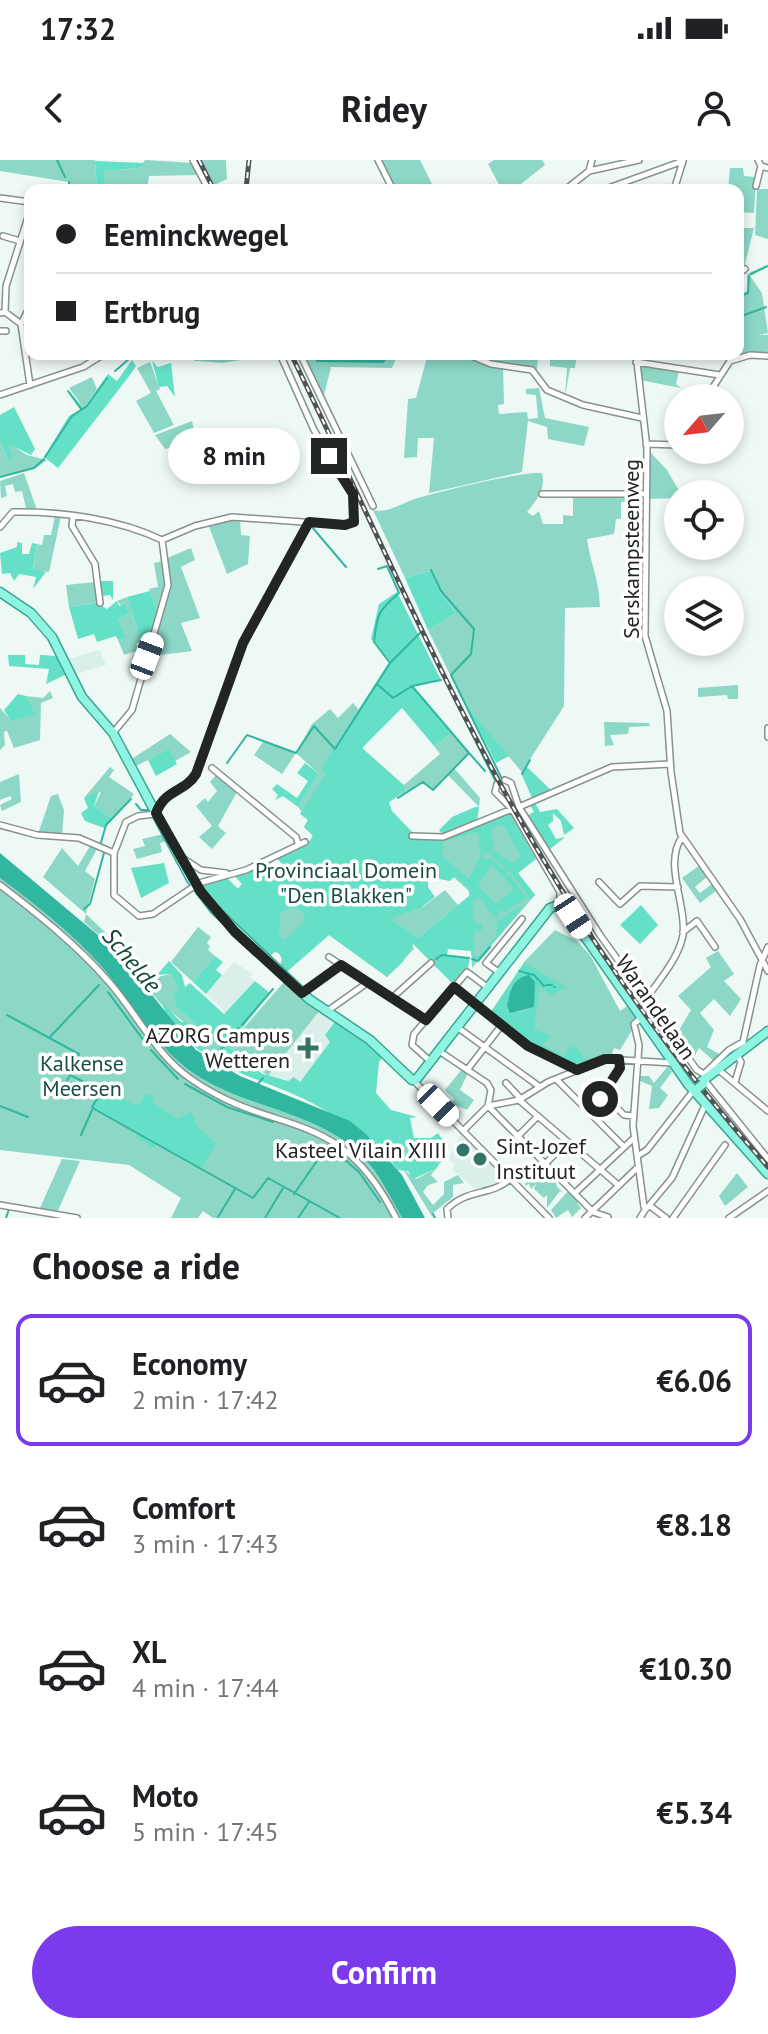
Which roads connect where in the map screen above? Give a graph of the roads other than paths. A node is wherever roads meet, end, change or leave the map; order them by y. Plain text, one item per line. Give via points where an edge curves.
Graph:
1 (193, 160) edge
2 (378, 160) edge
3 (592, 160) edge
4 (639, 160) edge
5 (683, 161) edge
6 (762, 165) edge
7 (589, 171) junction
8 (206, 184) edge
9 (390, 184) edge
10 (573, 184) edge
11 (620, 184) edge
12 (676, 184) edge
13 (756, 186) dead end
14 (0, 196) edge
15 (24, 201) edge
16 (24, 229) edge
17 (1, 238) edge
18 (20, 241) junction
19 (2, 312) edge
20 (24, 316) joint
21 (15, 318) junction
22 (21, 324) junction
23 (24, 344) edge
24 (768, 356) edge
25 (744, 357) edge
26 (26, 360) edge
27 (94, 360) edge
28 (283, 360) edge
29 (303, 360) edge
30 (481, 360) edge
31 (733, 360) edge
32 (636, 362) joint
33 (720, 375) junction
34 (715, 384) edge
35 (30, 385) junction
36 (0, 395) edge
37 (642, 418) junction
38 (646, 444) junction
39 (664, 445) edge
40 (542, 494) dead end
41 (645, 494) junction
42 (373, 506) dead end
43 (73, 517) junction
44 (309, 522) junction
45 (0, 527) edge
46 (162, 540) junction
47 (0, 592) edge
48 (100, 603) dead end
49 (767, 728) edge
50 (113, 733) junction
51 (768, 737) edge
52 (670, 764) junction
53 (212, 768) dead end
54 (505, 780) dead end
55 (497, 784) dead end
56 (519, 807) junction
57 (512, 809) junction
58 (156, 813) junction
59 (0, 825) edge
60 (412, 836) dead end
61 (682, 837) junction
62 (114, 853) junction
63 (178, 855) junction
64 (235, 873) junction
65 (599, 882) dead end
66 (0, 885) edge
67 (678, 887) junction
68 (199, 889) junction
69 (560, 903) junction
70 (522, 919) dead end
71 (683, 932) junction
72 (715, 947) dead end
73 (768, 947) edge
74 (329, 957) dead end
75 (761, 961) junction
76 (431, 963) dead end
77 (341, 965) junction
78 (768, 971) edge
79 (500, 973) junction
80 (367, 983) junction
81 (454, 987) junction
82 (488, 988) junction
83 (302, 993) junction
84 (392, 998) junction
85 (646, 999) junction
86 (475, 1005) junction
87 (326, 1012) junction
88 (642, 1019) junction
89 (426, 1020) junction
90 (501, 1026) junction
91 (457, 1027) junction
92 (768, 1033) edge
93 (744, 1044) junction
94 (484, 1048) junction
95 (439, 1051) junction
96 (735, 1054) junction
97 (619, 1059) junction
98 (639, 1060) junction
99 (430, 1061) junction
100 (673, 1063) junction
101 (467, 1070) junction
102 (577, 1070) junction
103 (719, 1070) junction
104 (556, 1079) junction
105 (414, 1080) junction
106 (735, 1082) junction
107 (506, 1083) dead end
108 (700, 1085) junction
109 (540, 1087) junction
110 (520, 1100) junction
111 (706, 1103) junction
112 (488, 1106) junction
113 (768, 1111) edge
114 (538, 1116) junction
115 (634, 1116) junction
116 (463, 1131) junction
117 (517, 1137) junction
118 (634, 1138) junction
119 (567, 1142) junction
120 (725, 1145) dead end
121 (624, 1147) junction
122 (639, 1155) junction
123 (768, 1159) edge
124 (545, 1164) junction
125 (637, 1168) junction
126 (598, 1170) junction
127 (768, 1174) edge
128 (510, 1179) junction
129 (617, 1184) junction
130 (768, 1191) edge
131 (575, 1193) junction
132 (0, 1205) edge
133 (646, 1208) junction
134 (592, 1210) junction
135 (608, 1217) edge
136 (77, 1218) edge
137 (396, 1218) edge
138 (448, 1218) edge
139 (549, 1218) edge
140 (585, 1218) edge
141 (641, 1218) edge
142 (666, 1218) edge
143 (673, 1218) edge
144 (729, 1218) edge

1 - 8 street
2 - 9 street
3 - 7 street
4 - 7 street
5 - 11 street
5 - 12 street
6 - 13 street
7 - 10 street
14 - 15 street
16 - 18 street
17 - 18 street
18 - 19 street
19 - 21 street
20 - 21 street
20 - 22 street
21 - 22 street
22 - 23 street
24 - 25 street
26 - 35 street
27 - 35 street
28 - 44 street via 314,430 351,489 356,512 348,525
29 - 42 street
30 - 37 street via 532,370 541,387 579,404
31 - 33 street
32 - 33 street
32 - 37 street, Serskampsteenweg
33 - 34 street
35 - 36 street
37 - 38 street, Serskampsteenweg
38 - 39 street
38 - 41 street, Serskampsteenweg
40 - 41 street
41 - 52 street, Serskampsteenweg via 645,636 667,711
43 - 45 street via 13,512
43 - 46 street via 129,526
43 - 48 street via 72,526 95,564
44 - 46 street via 224,519
44 - 58 street via 243,643 196,774 165,796
46 - 50 street via 168,585 132,710
47 - 50 main road via 31,613 52,637 82,697
49 - 51 street
50 - 58 main road
52 - 56 street via 612,767
52 - 61 street, Serskampsteenweg
53 - 64 street via 302,843
54 - 56 street
55 - 57 street, Warandelaan via 495,792
56 - 85 street
57 - 60 street via 443,837
57 - 69 street, Warandelaan via 560,892
58 - 62 street via 126,822
58 - 63 main road
59 - 62 street via 48,837 79,838
61 - 67 street via 675,863
61 - 75 street, Serskampsteenweg via 740,919
62 - 68 street via 114,895 135,915 150,916
63 - 64 street via 201,870
63 - 68 main road
64 - 68 street
65 - 67 street via 620,904 640,886
66 - 137 street via 95,967 186,1075 226,1098 339,1144 373,1178
67 - 71 street
68 - 83 main road via 235,932
69 - 79 main road via 550,908
69 - 88 main road, Warandelaan
70 - 79 street via 486,963
71 - 72 street via 697,921
71 - 85 street via 679,949
73 - 75 street
74 - 77 street
75 - 78 street, Serskampsteenweg
75 - 93 street
76 - 84 street
77 - 80 street
77 - 83 street
79 - 82 main road
80 - 84 street
80 - 87 street
81 - 82 street via 467,972
81 - 86 street
81 - 89 street
82 - 86 main road
83 - 87 main road
84 - 89 street
85 - 96 street via 697,1070 705,1074 728,1051
86 - 90 street
86 - 91 main road
87 - 105 main road via 370,1040
88 - 98 street via 635,1028
88 - 100 main road, Warandelaan
89 - 99 street via 412,1045
90 - 94 street
90 - 102 street
91 - 94 street
91 - 95 main road
92 - 93 main road
92 - 96 main road
93 - 96 main road
94 - 101 street
94 - 109 street
95 - 99 main road
95 - 101 street
96 - 103 main road
96 - 106 street via 741,1062
97 - 98 street
97 - 102 street
97 - 115 street via 620,1068 602,1096 624,1115
98 - 100 street
98 - 115 street
99 - 105 main road
100 - 108 main road, Warandelaan
101 - 112 street via 489,1086
102 - 104 street
103 - 106 street
103 - 108 main road
104 - 109 street
104 - 121 street
105 - 116 street
106 - 113 street
107 - 110 street
108 - 111 main road, Warandelaan
108 - 122 street
108 - 123 street
109 - 110 street
110 - 112 street
110 - 114 street
111 - 127 main road, Warandelaan
111 - 133 street via 676,1170
112 - 116 street
112 - 117 street
114 - 117 street
114 - 119 street
115 - 118 street
116 - 128 street
117 - 124 street
118 - 121 street
118 - 122 street
119 - 124 street
119 - 126 street
120 - 143 street
121 - 126 street
122 - 125 street
124 - 131 street
125 - 129 street
125 - 133 street
126 - 129 street
126 - 131 street
128 - 138 street via 486,1192 466,1194 447,1209
128 - 139 street
129 - 134 street
130 - 144 street
131 - 134 street
132 - 136 street
133 - 141 street
133 - 142 street
134 - 135 street
134 - 140 street

